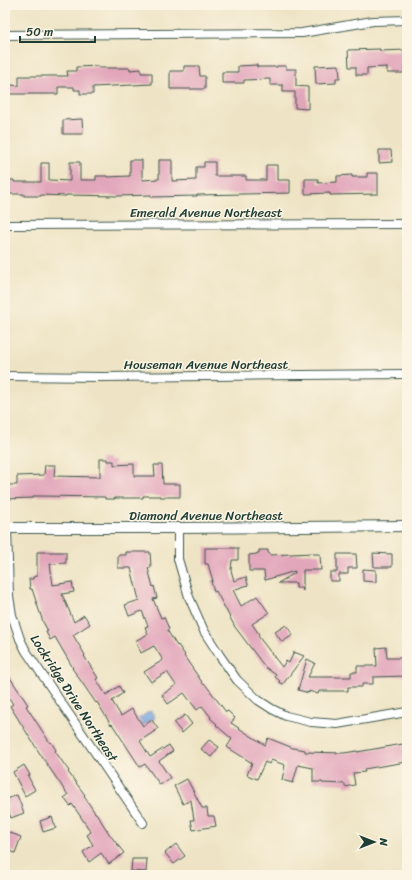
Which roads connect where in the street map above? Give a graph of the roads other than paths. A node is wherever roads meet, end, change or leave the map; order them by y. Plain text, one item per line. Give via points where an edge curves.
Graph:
1 (407, 20) edge
2 (5, 35) edge
3 (407, 224) edge
4 (5, 225) edge
5 (407, 374) edge
6 (5, 376) edge
7 (407, 526) edge
8 (6, 528) edge
9 (178, 528) junction
10 (407, 712) edge
11 (143, 823) dead end

1 - 2 street via 373,21 302,33
3 - 4 street, Emerald Avenue Northeast
5 - 6 street, Houseman Avenue Northeast
7 - 9 street, Diamond Avenue Northeast
8 - 9 street, Diamond Avenue Northeast
8 - 11 street, Lockridge Drive Northeast via 9,596 12,615 23,645
9 - 10 street via 178,559 189,597 204,631 237,680 258,700 286,716 311,722 337,724

